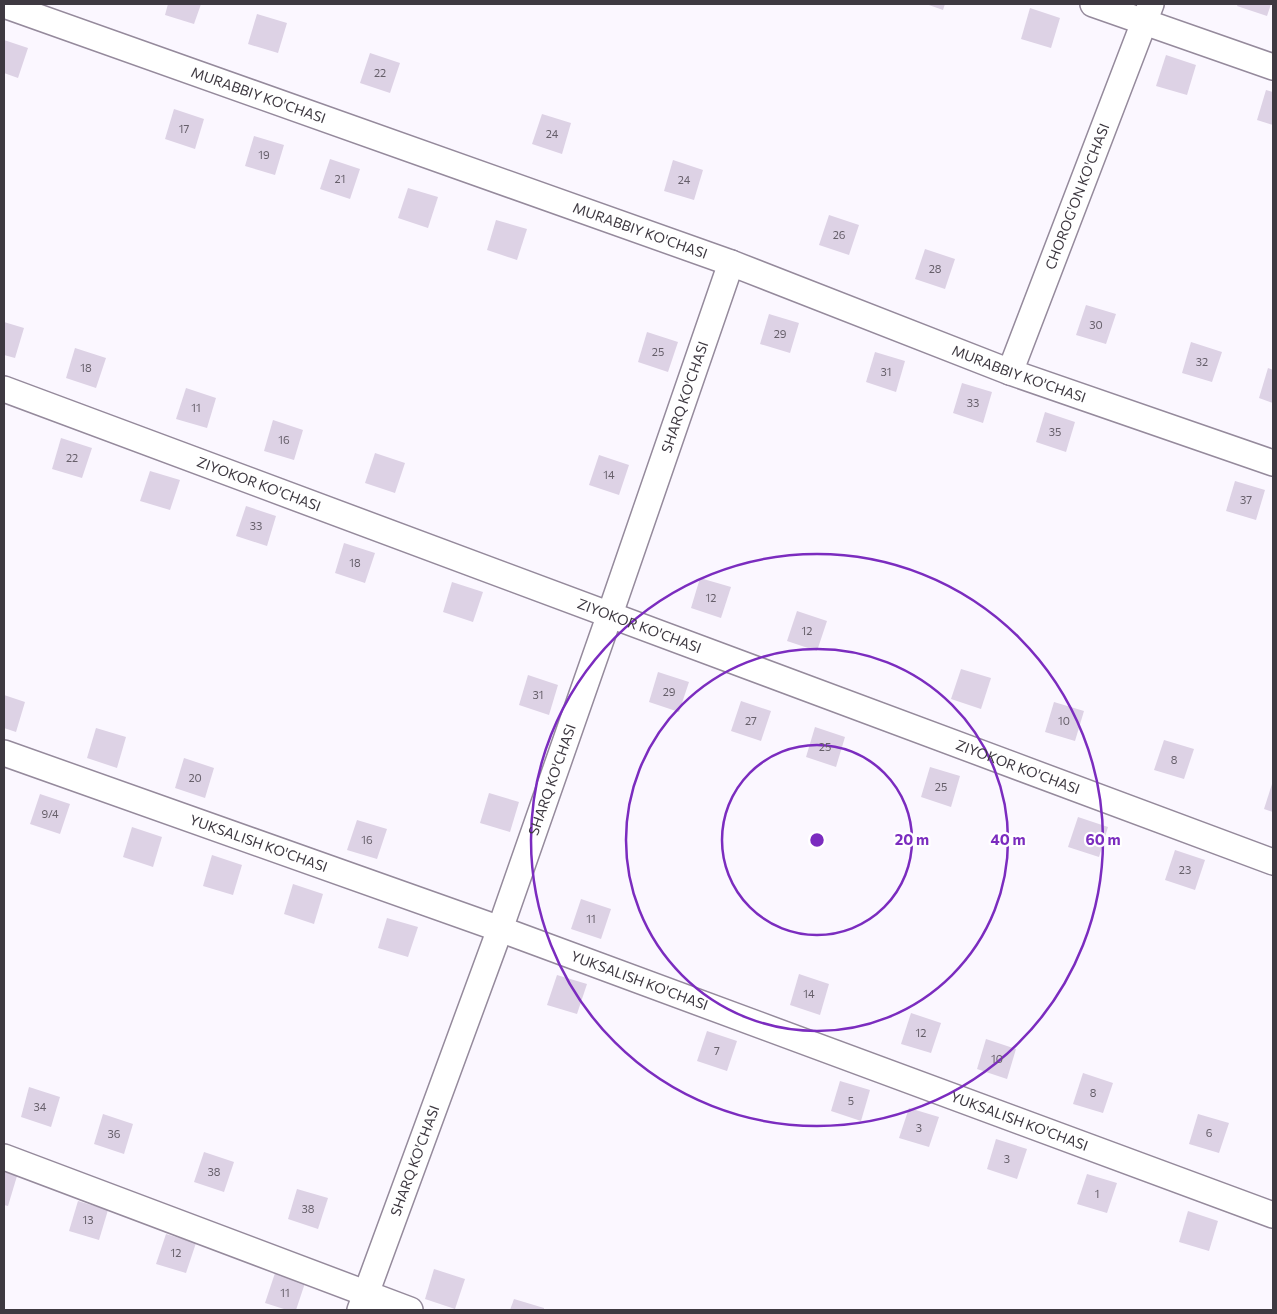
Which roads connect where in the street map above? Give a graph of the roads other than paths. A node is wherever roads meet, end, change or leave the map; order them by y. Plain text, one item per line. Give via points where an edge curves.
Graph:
1 (1092, 4) edge
2 (4, 5) edge
3 (50, 12) edge
4 (1147, 13) edge
5 (1273, 67) edge
6 (731, 263) junction
7 (1010, 372) junction
8 (4, 389) edge
9 (1273, 463) edge
10 (610, 614) junction
11 (4, 753) edge
12 (1273, 862) edge
13 (500, 929) junction
14 (4, 1157) edge
15 (1273, 1216) edge
16 (362, 1302) edge
17 (410, 1310) edge

1 - 4 street
2 - 3 street, MURABBIY KO'CHASI
3 - 6 street, MURABBIY KO'CHASI
4 - 5 street
4 - 7 street, CHOROG'ON KO'CHASI
6 - 7 street, MURABBIY KO'CHASI
6 - 10 street, SHARQ KO'CHASI
7 - 9 street, MURABBIY KO'CHASI
8 - 10 street, ZIYOKOR KO'CHASI
10 - 12 street, ZIYOKOR KO'CHASI
10 - 13 street, SHARQ KO'CHASI
11 - 13 street, YUKSALISH KO'CHASI
13 - 15 street, YUKSALISH KO'CHASI
13 - 16 street, SHARQ KO'CHASI
14 - 16 street
16 - 17 street

